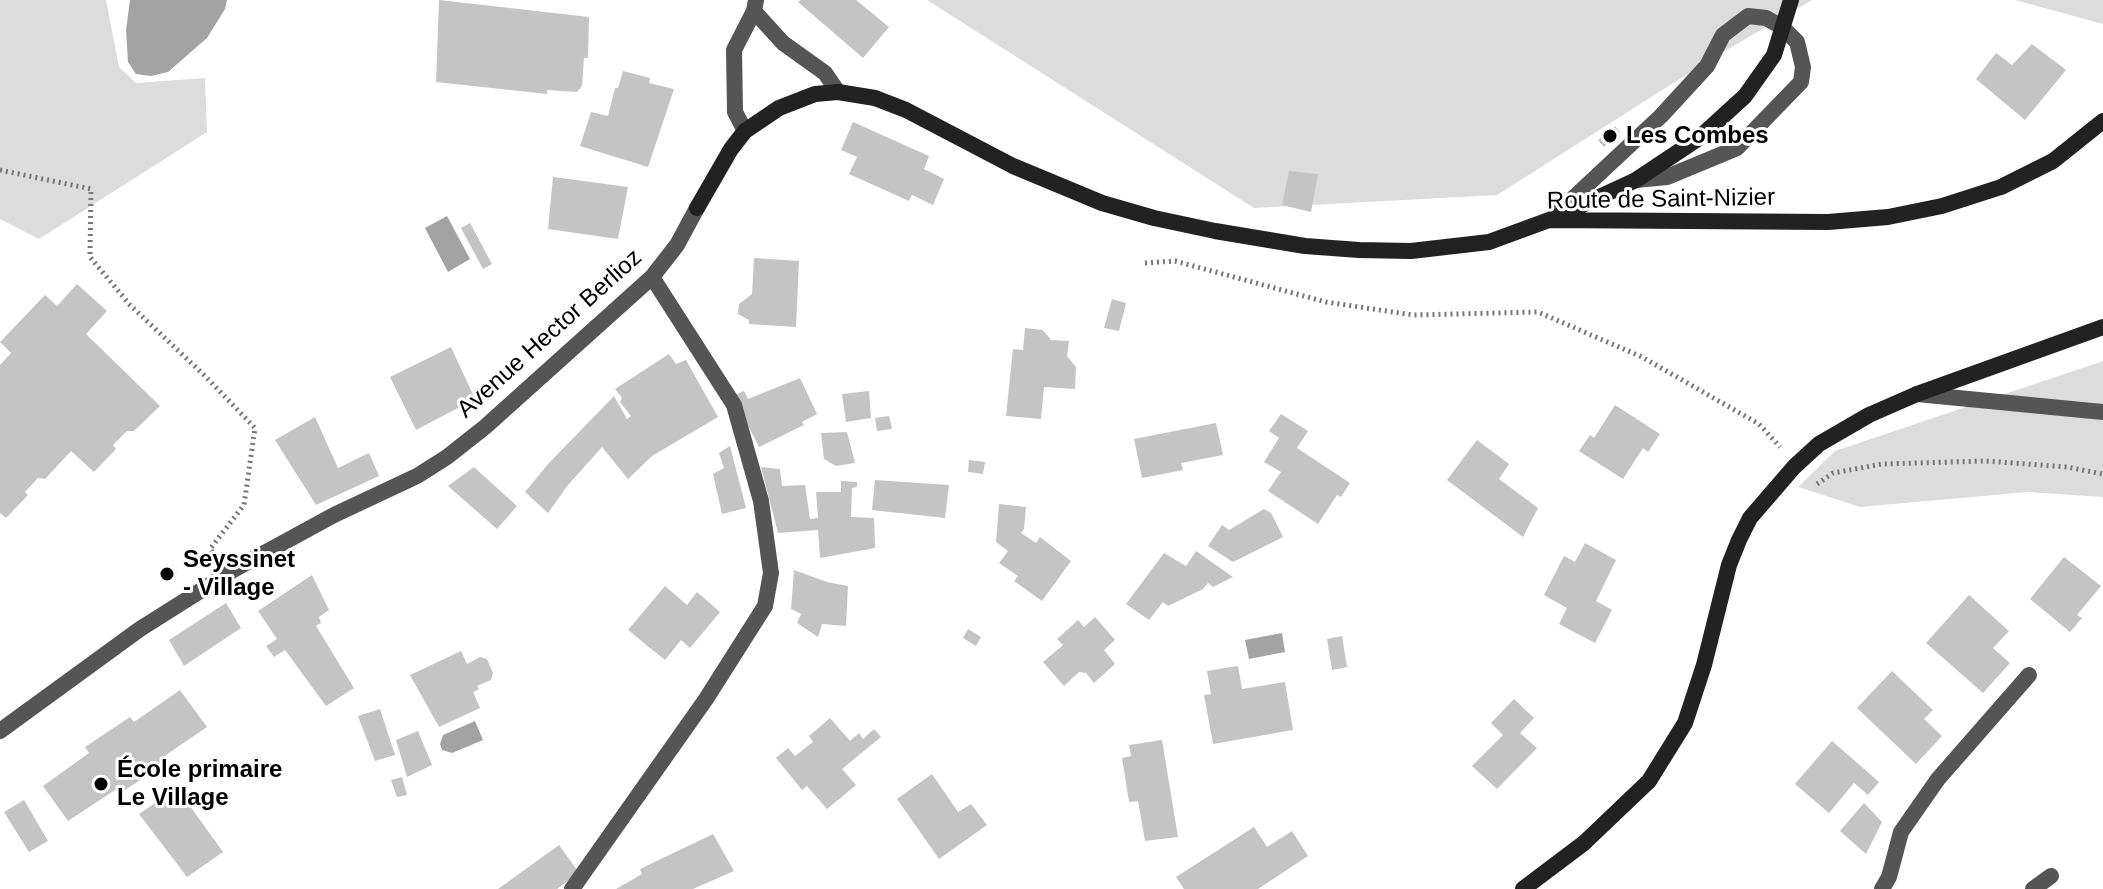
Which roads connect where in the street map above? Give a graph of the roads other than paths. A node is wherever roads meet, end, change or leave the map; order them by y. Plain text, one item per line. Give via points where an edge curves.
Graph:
1 (1791, 0) edge
2 (755, 5) edge
3 (1782, 27) junction
4 (838, 92) junction
5 (2103, 121) edge
6 (745, 131) junction
7 (1636, 180) junction
8 (697, 208) joint
9 (1154, 218) joint
10 (1549, 220) junction
11 (652, 277) junction
12 (2103, 327) edge
13 (1917, 394) junction
14 (2103, 412) edge
15 (2029, 675) dead end
16 (0, 731) edge
17 (2051, 876) dead end
18 (572, 889) edge
19 (1523, 889) edge
20 (1882, 889) edge
21 (2033, 889) edge

1 - 3 main road
2 - 4 street via 783,43 825,73
2 - 6 street via 734,50 735,112
3 - 7 main road via 1774,55 1745,96 1699,138
3 - 7 street via 1797,42 1801,82 1737,148 1667,177
3 - 10 street via 1748,16 1723,35 1707,66 1661,116
4 - 6 main road, Avenue Hector Berlioz via 815,94 779,108
4 - 9 main road, Avenue Hector Berlioz via 906,110 1025,171
5 - 10 main road, Route de Saint-Nizier via 2053,161 2001,187 1888,217 1828,222
6 - 8 main road, Avenue Hector Berlioz
7 - 10 main road
8 - 11 street, Avenue Hector Berlioz
9 - 10 main road, Route de Saint-Nizier via 1305,246 1411,251 1489,242
11 - 16 street, Avenue Hector Berlioz via 447,457 227,574 140,629
11 - 18 street via 734,405 761,501 771,573 765,606
12 - 13 main road
13 - 14 street
13 - 19 main road via 1819,444 1750,518 1723,587 1685,723 1649,781 1584,843
15 - 20 street via 1938,779 1901,832
17 - 21 street

